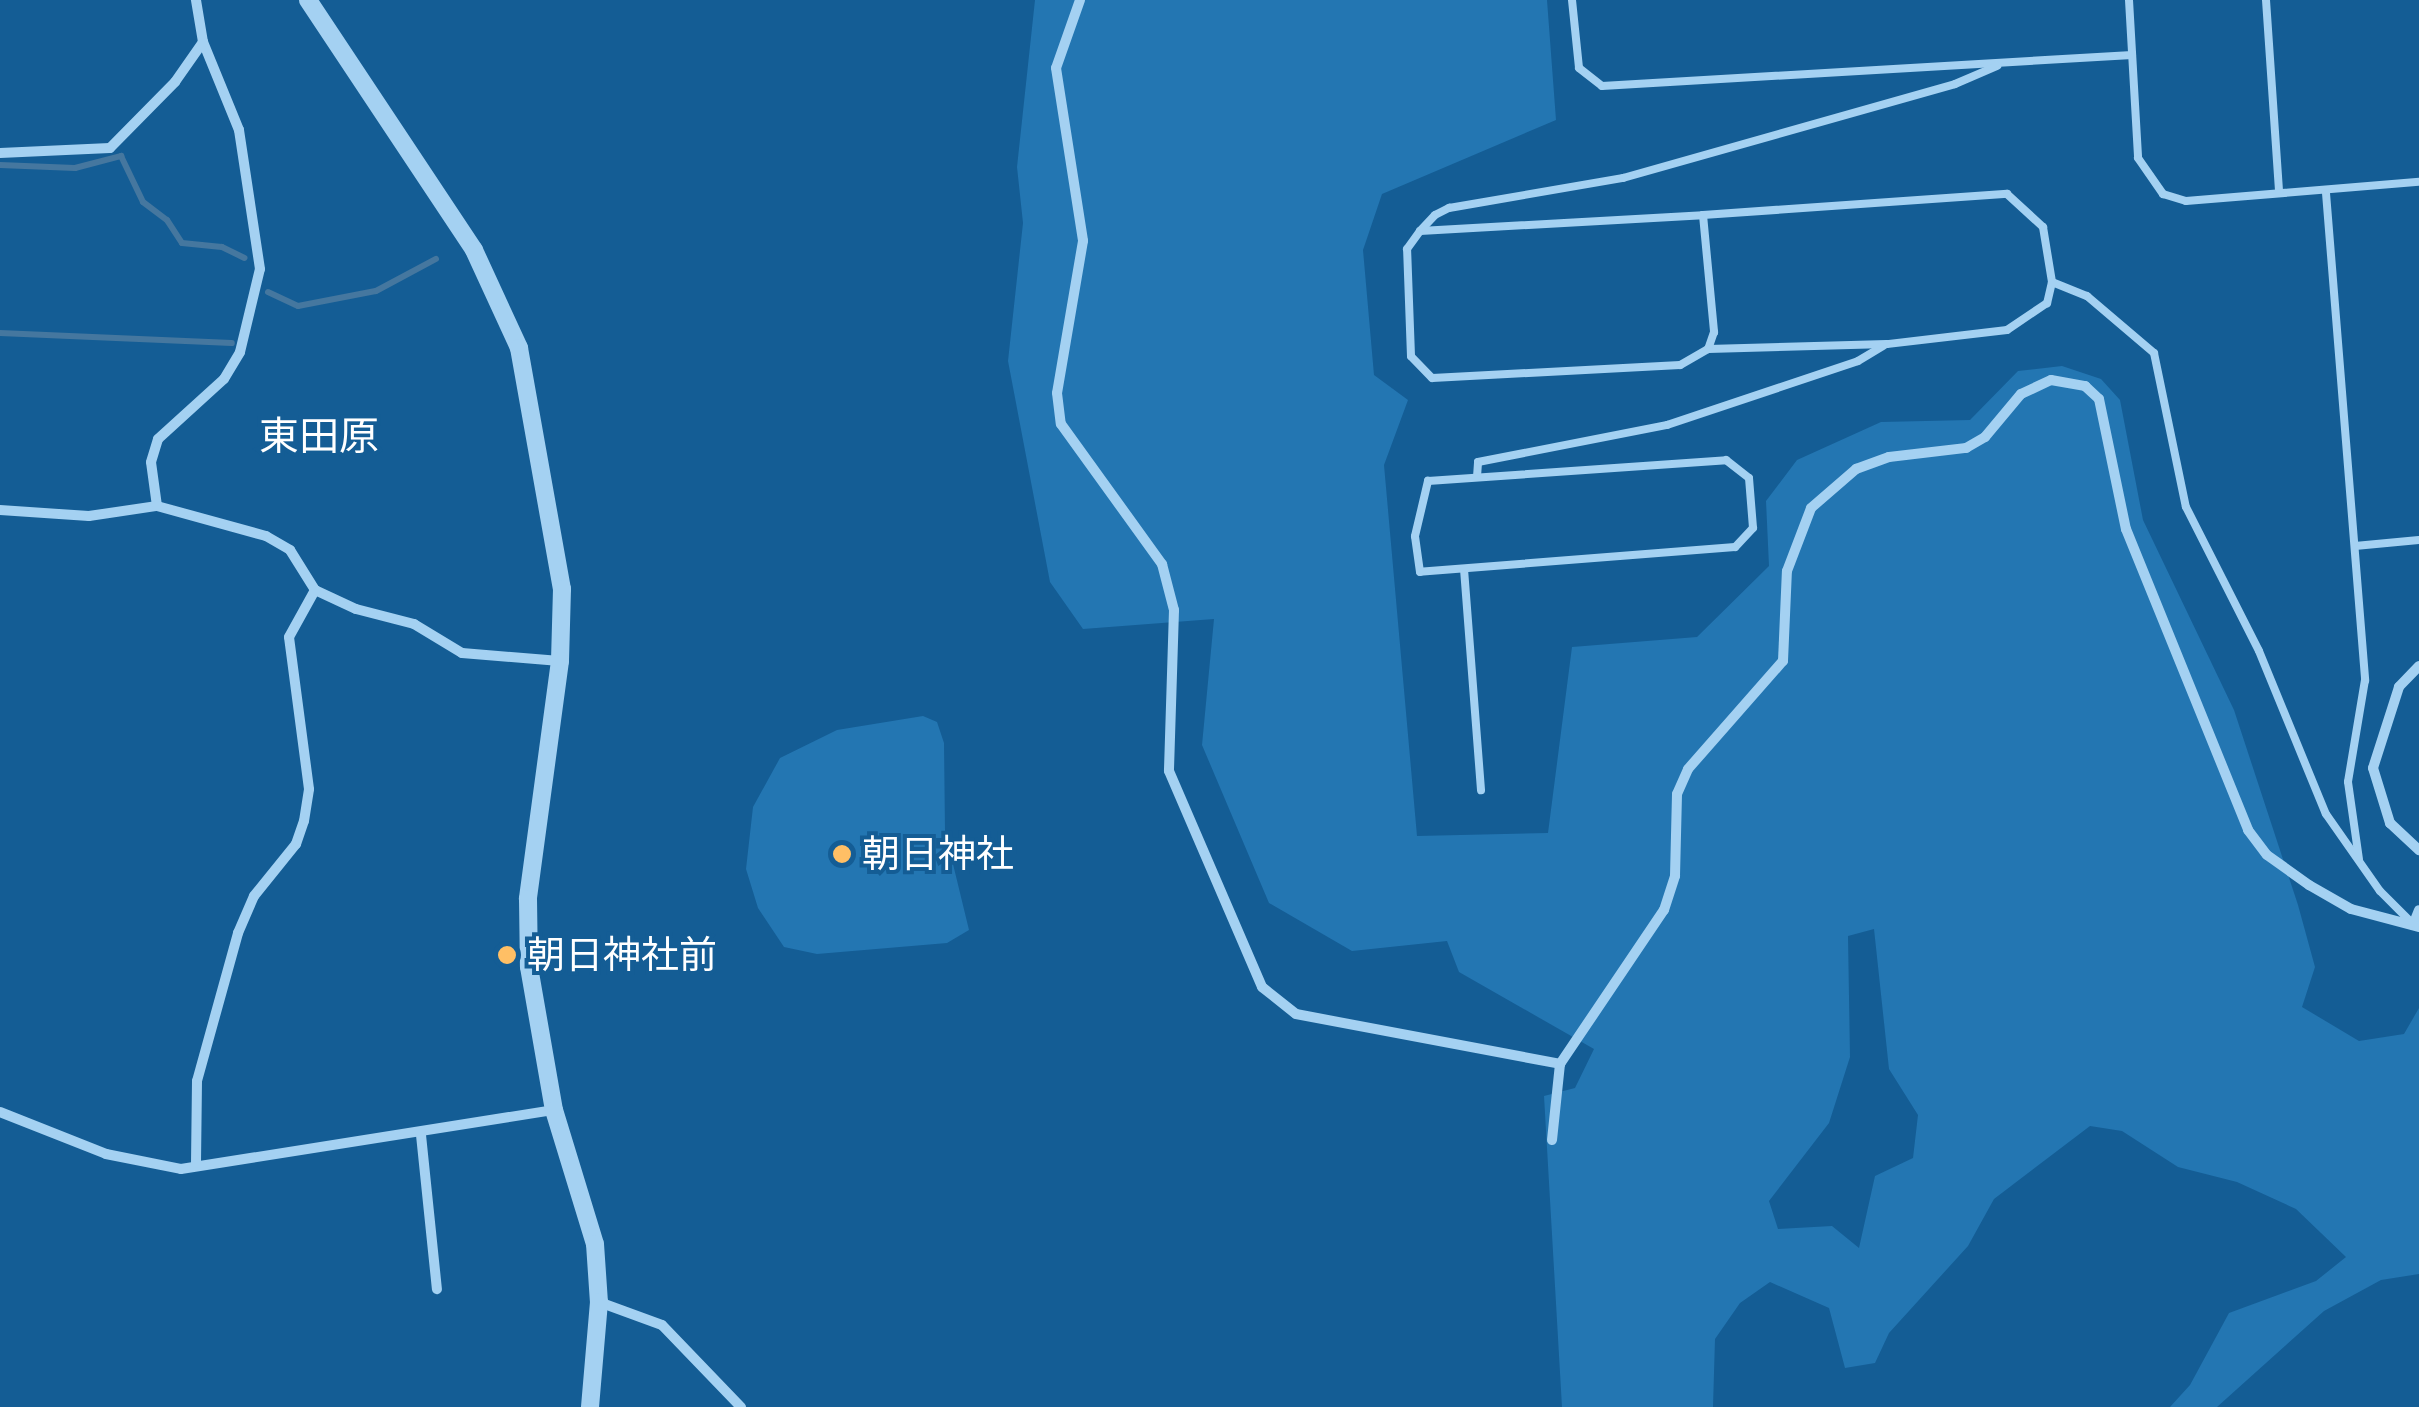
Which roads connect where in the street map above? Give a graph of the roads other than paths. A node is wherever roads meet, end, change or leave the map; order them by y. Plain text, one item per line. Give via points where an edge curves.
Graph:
1 (196, 0) edge
2 (308, 0) edge
3 (1080, 0) edge
4 (1572, 0) edge
5 (2129, 0) edge
6 (2266, 0) edge
7 (204, 42) junction
8 (2132, 55) junction
9 (1998, 66) junction
10 (0, 153) edge
11 (2419, 182) edge
12 (2279, 192) junction
13 (2326, 192) junction
14 (1703, 215) junction
15 (1420, 232) junction
16 (2052, 282) junction
17 (1887, 344) junction
18 (1708, 349) junction
19 (1477, 478) junction
20 (157, 506) junction
21 (0, 510) edge
22 (2419, 540) edge
23 (2356, 546) junction
24 (1464, 569) junction
25 (315, 590) junction
26 (560, 660) junction
27 (2419, 666) edge
28 (1481, 790) dead end
29 (2419, 850) edge
30 (2360, 864) junction
31 (2419, 910) edge
32 (2416, 926) edge
33 (1560, 1064) junction
34 (554, 1110) junction
35 (0, 1112) edge
36 (420, 1135) junction
37 (1552, 1140) dead end
38 (196, 1163) junction
39 (437, 1289) dead end
40 (599, 1302) junction
41 (590, 1407) edge
42 (741, 1407) edge

1 - 7 street
2 - 26 street via 474,250 519,348 562,589
3 - 33 street via 1056,68 1083,241 1057,393 1060,424 1162,564 1175,628 1169,771 1262,987 1296,1014
4 - 9 lane via 1579,68 1602,86
5 - 8 lane
6 - 12 lane
7 - 10 street via 144,118 110,148
7 - 20 street via 238,130 260,269 240,352 224,379 158,439 151,462
8 - 9 lane
8 - 12 lane via 2138,158 2164,194 2186,201
9 - 15 lane via 1623,178 1449,208
11 - 13 lane
12 - 13 lane
13 - 23 lane
14 - 15 lane
14 - 16 lane via 2007,194 2044,227
14 - 18 lane via 1714,332
15 - 18 lane via 1406,248 1404,274 1412,356 1432,378 1680,366
16 - 17 lane via 2048,303 2007,330
16 - 30 lane via 2087,296 2154,353 2186,507 2259,651 2326,814
17 - 18 lane
17 - 19 lane via 1858,361 1667,425 1478,462
19 - 24 lane via 1428,481 1415,536 1420,572
19 - 24 lane via 1726,460 1749,478 1753,528 1734,547
20 - 21 street via 89,516
20 - 25 street via 266,536 290,550
22 - 23 lane
23 - 30 lane via 2365,680 2348,782
24 - 28 lane
25 - 26 street via 356,610 414,624 462,653
25 - 38 street via 290,637 309,789 304,821 238,933 197,1082
26 - 34 street via 527,936
27 - 29 street via 2400,687 2373,768 2390,823
30 - 32 lane
31 - 32 street
32 - 33 street via 2351,908 2309,885 2267,855 2248,830 2126,529 2099,399 2068,380 2050,380 2020,394 1966,448 1890,457 1856,469 1811,508 1787,571 1783,662 1688,769 1678,794 1676,876 1664,910
33 - 37 street
34 - 36 street
34 - 40 street via 586,1206
35 - 38 street via 106,1154 181,1169
36 - 38 street
36 - 39 street
40 - 41 street
40 - 42 street via 662,1325

